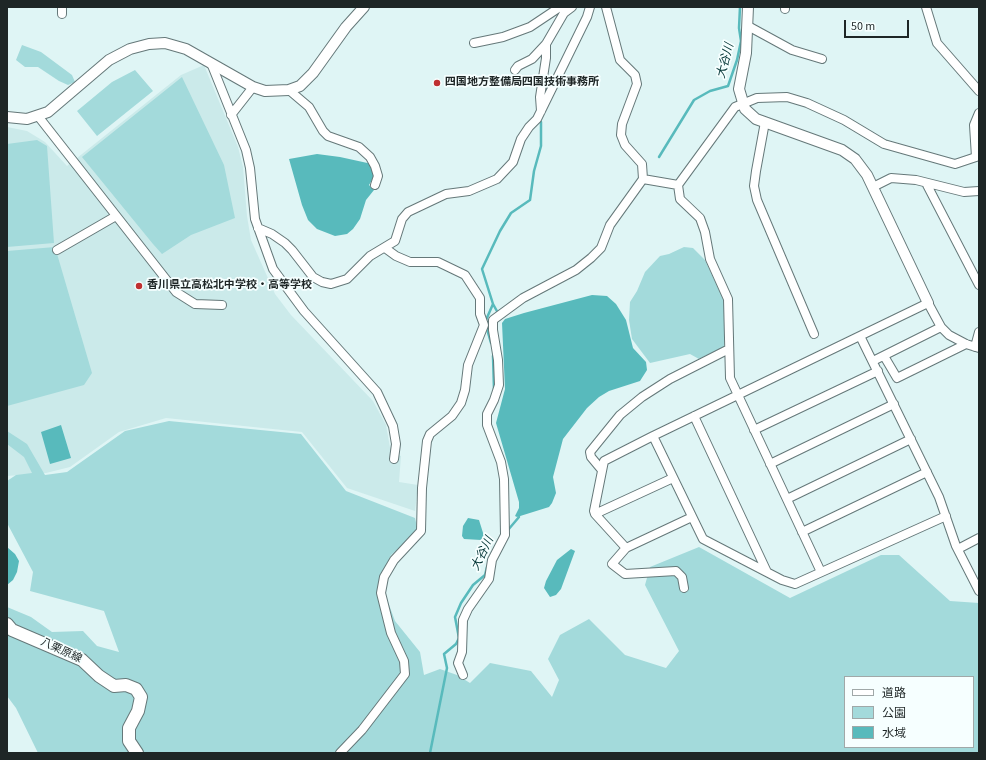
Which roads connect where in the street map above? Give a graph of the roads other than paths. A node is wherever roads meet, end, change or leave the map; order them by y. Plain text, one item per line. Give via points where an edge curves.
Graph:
1 (364, 7) edge
2 (560, 7) edge
3 (572, 7) edge
4 (590, 7) edge
5 (606, 7) edge
6 (748, 7) edge
7 (926, 7) edge
8 (748, 26) junction
9 (474, 43) dead end
10 (546, 44) junction
11 (822, 59) dead end
12 (211, 63) junction
13 (516, 70) dead end
14 (253, 87) junction
15 (289, 90) junction
16 (979, 91) edge
17 (742, 103) junction
18 (541, 112) junction
19 (979, 113) edge
20 (38, 116) junction
21 (232, 116) junction
22 (7, 117) edge
23 (765, 122) junction
24 (643, 179) junction
25 (926, 183) junction
26 (375, 185) dead end
27 (678, 185) junction
28 (873, 187) junction
29 (979, 191) edge
30 (116, 216) junction
31 (258, 228) junction
32 (385, 248) junction
33 (57, 250) dead end
34 (979, 285) edge
35 (928, 302) junction
36 (222, 305) dead end
37 (493, 320) junction
38 (484, 325) junction
39 (941, 327) junction
40 (979, 332) edge
41 (814, 334) dead end
42 (860, 336) junction
43 (966, 344) junction
44 (977, 347) edge
45 (729, 349) junction
46 (884, 356) junction
47 (873, 361) junction
48 (878, 371) junction
49 (738, 395) junction
50 (894, 404) junction
51 (694, 416) junction
52 (754, 430) junction
53 (653, 436) junction
54 (911, 439) junction
55 (394, 459) dead end
56 (770, 464) junction
57 (601, 469) junction
58 (927, 472) junction
59 (673, 478) junction
60 (787, 499) junction
61 (595, 514) junction
62 (946, 516) junction
63 (692, 517) junction
64 (802, 532) junction
65 (979, 538) edge
66 (626, 548) junction
67 (958, 549) junction
68 (766, 572) junction
69 (821, 572) junction
70 (684, 588) dead end
71 (979, 591) edge
72 (7, 624) edge
73 (463, 675) dead end
74 (137, 753) edge
75 (340, 753) edge

1 - 15 street via 346,27 313,74 300,86
2 - 9 street via 530,27 503,37
3 - 10 street via 564,13
4 - 18 street via 588,17
5 - 24 street via 620,60 635,75 637,84 622,124 621,135 625,145 642,164
6 - 8 street
7 - 16 street via 937,43
8 - 11 street via 792,50
8 - 17 street via 739,89
10 - 13 street via 532,59 518,66
10 - 18 street via 540,97
12 - 14 street
12 - 20 street via 186,49 165,43 130,49 109,60 60,104
12 - 21 street
14 - 15 street via 265,91
14 - 21 street
15 - 26 street via 309,106 328,136 359,147 370,157 378,176
17 - 19 street via 757,98 787,97 844,120 884,144 955,164 976,157 974,125
17 - 23 street via 745,109
17 - 27 street via 735,107
18 - 32 street via 522,139 513,162 497,179 468,192 446,194 408,212 402,219 395,241
20 - 22 street via 27,119
20 - 30 street
21 - 31 street via 246,150
23 - 28 street via 842,150 855,159
23 - 41 street via 754,186 757,200
24 - 27 street
24 - 37 street via 610,225 601,248 591,258 576,270 523,298
25 - 28 street via 891,178
25 - 29 street via 964,192
25 - 34 street
27 - 45 street via 680,199 700,218 710,258 728,299
28 - 35 street
30 - 33 street
30 - 36 street via 176,292 195,304
31 - 32 street via 272,234 292,250 313,277 331,284 347,279 370,256
31 - 55 street via 273,269 377,392 393,426 396,444
32 - 38 street via 410,262 438,262 465,275 480,298 480,314
35 - 39 street
35 - 42 street
37 - 38 street
37 - 73 street via 499,385 487,414 487,425 501,462 504,479 505,535 492,560 489,579 463,620 462,652 458,663
38 - 75 street via 468,365 461,403 452,416 430,434 427,441 421,532 394,560 384,577 381,593 391,633 404,662 405,674 362,730
39 - 43 street via 949,335
39 - 46 street
40 - 44 street
42 - 47 street
42 - 49 street
43 - 44 street
43 - 46 street via 898,378
45 - 49 street via 730,378
45 - 57 street via 670,379 620,415 590,452 590,458
46 - 47 street
47 - 48 street
48 - 50 street
48 - 52 street
49 - 51 street
49 - 52 street
50 - 54 street
50 - 56 street
51 - 53 street
51 - 68 street
52 - 56 street
53 - 57 street via 604,461
53 - 59 street
54 - 58 street
54 - 60 street
56 - 60 street
57 - 61 street
58 - 62 street
58 - 64 street
59 - 61 street
59 - 63 street
60 - 64 street
61 - 66 street
62 - 67 street
62 - 69 street
63 - 66 street
63 - 68 street via 703,539
64 - 69 street
65 - 67 street
66 - 70 street via 612,564 625,574 676,571 682,577
67 - 71 street
68 - 69 street via 795,584
72 - 74 main road, 八栗原線 via 12,630 82,660 114,686 126,685 136,689 141,697 138,711 129,728 129,741

